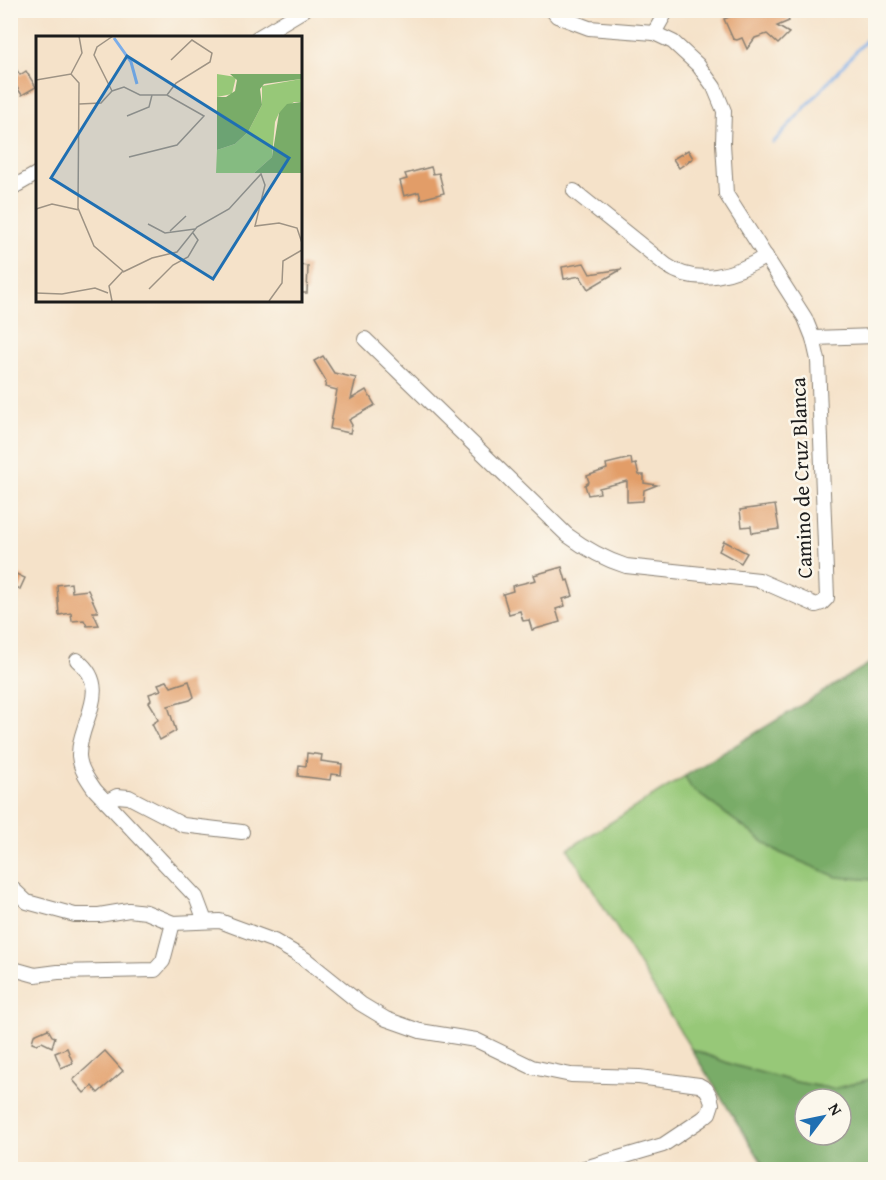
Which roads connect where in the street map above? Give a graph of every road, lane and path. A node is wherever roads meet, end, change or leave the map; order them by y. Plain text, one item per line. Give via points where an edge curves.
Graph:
1 (303, 10) edge
2 (552, 10) edge
3 (667, 10) edge
4 (654, 33) junction
5 (260, 36) edge
6 (36, 174) edge
7 (10, 189) edge
8 (573, 191) dead end
9 (766, 256) junction
10 (876, 336) edge
11 (813, 338) junction
12 (365, 339) dead end
13 (77, 660) dead end
14 (106, 802) junction
15 (243, 832) dead end
16 (10, 886) edge
17 (205, 921) junction
18 (173, 923) junction
19 (10, 968) edge
20 (578, 1170) edge

1 - 5 street
2 - 4 street, Camino de Cruz Blanca via 557,16 589,28
3 - 4 street
4 - 9 street, Camino de Cruz Blanca via 673,42 714,87 724,111 726,194
6 - 7 street
8 - 9 street via 666,265 690,277 738,271
9 - 11 street, Camino de Cruz Blanca
10 - 11 street
11 - 12 street, Camino de Cruz Blanca via 818,360 827,583 827,598 816,605 759,580 626,566 585,548 567,536
13 - 14 street via 86,667 94,690 79,754 80,765
14 - 15 street via 117,796 129,797 183,825
14 - 17 street via 196,897
16 - 18 street via 27,902 75,915 129,910
17 - 18 street
17 - 20 street via 220,921 274,942 305,959 361,1004 386,1019 420,1031 476,1040 532,1067 571,1075 639,1077 699,1085 710,1096 709,1113 663,1145
18 - 19 street via 163,961 154,970 35,975

